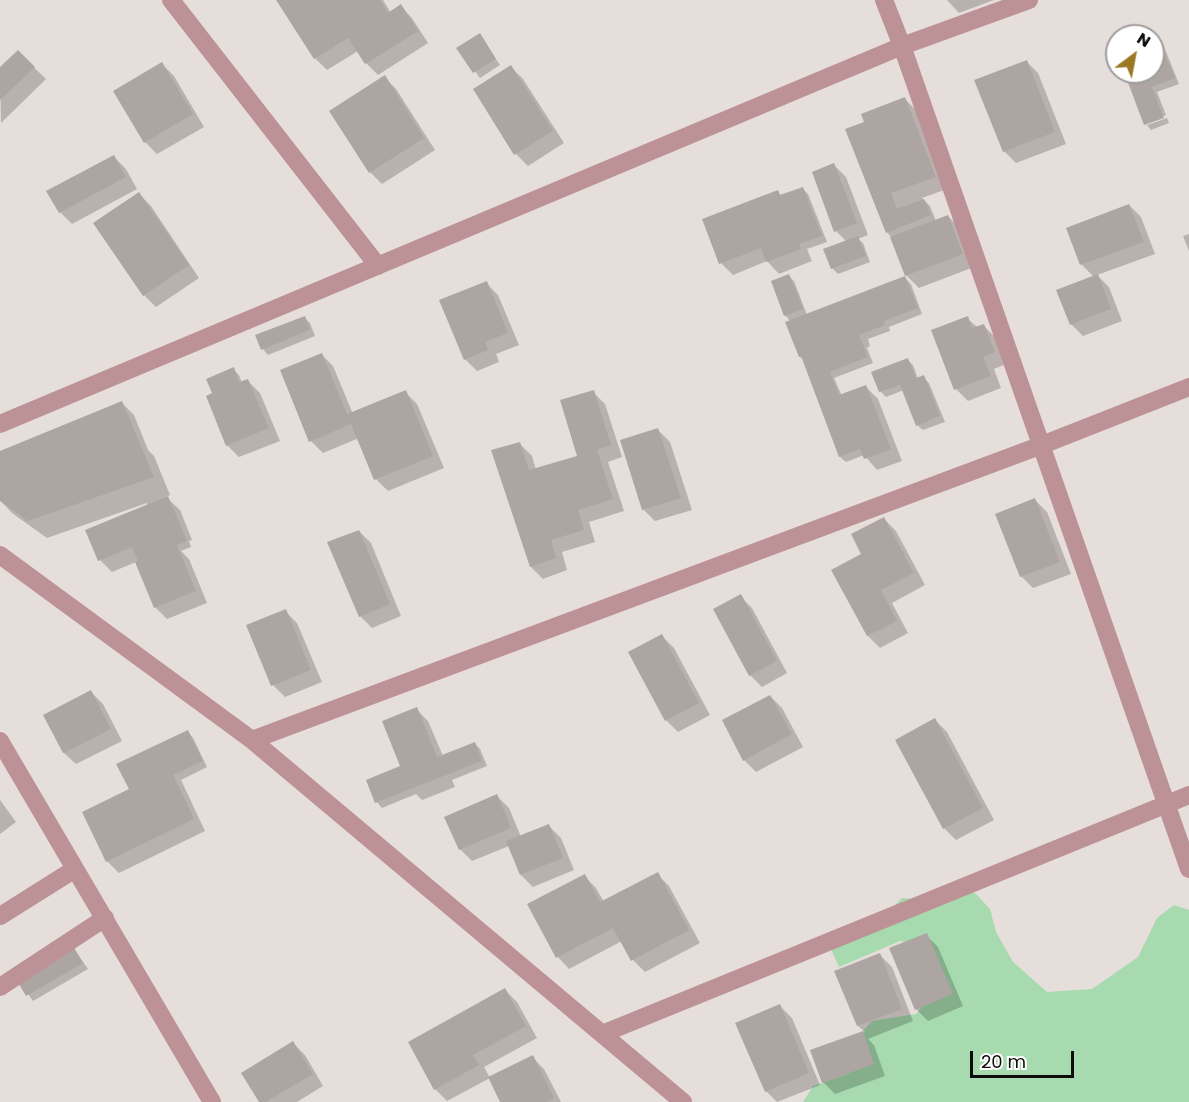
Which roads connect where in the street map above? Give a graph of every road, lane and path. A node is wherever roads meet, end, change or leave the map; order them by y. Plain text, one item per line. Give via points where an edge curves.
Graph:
1 (171, 0) edge
2 (884, 0) edge
3 (1029, 0) edge
4 (902, 46) junction
5 (378, 266) junction
6 (1189, 387) edge
7 (0, 424) edge
8 (1042, 445) junction
9 (0, 555) edge
10 (252, 740) junction
11 (0, 741) edge
12 (1189, 795) edge
13 (1167, 804) junction
14 (1189, 868) edge
15 (75, 869) junction
16 (0, 916) edge
17 (105, 918) junction
18 (0, 987) edge
19 (602, 1034) junction
20 (212, 1102) edge
21 (683, 1102) edge

1 - 5 street
2 - 4 street
3 - 4 street
4 - 5 street
4 - 8 street
5 - 7 street
6 - 8 street
8 - 10 street
8 - 13 street
9 - 10 street
10 - 19 street
11 - 15 street
12 - 13 street
13 - 14 street
13 - 19 street
15 - 16 street
15 - 17 street
17 - 18 street
17 - 20 street
19 - 21 street

